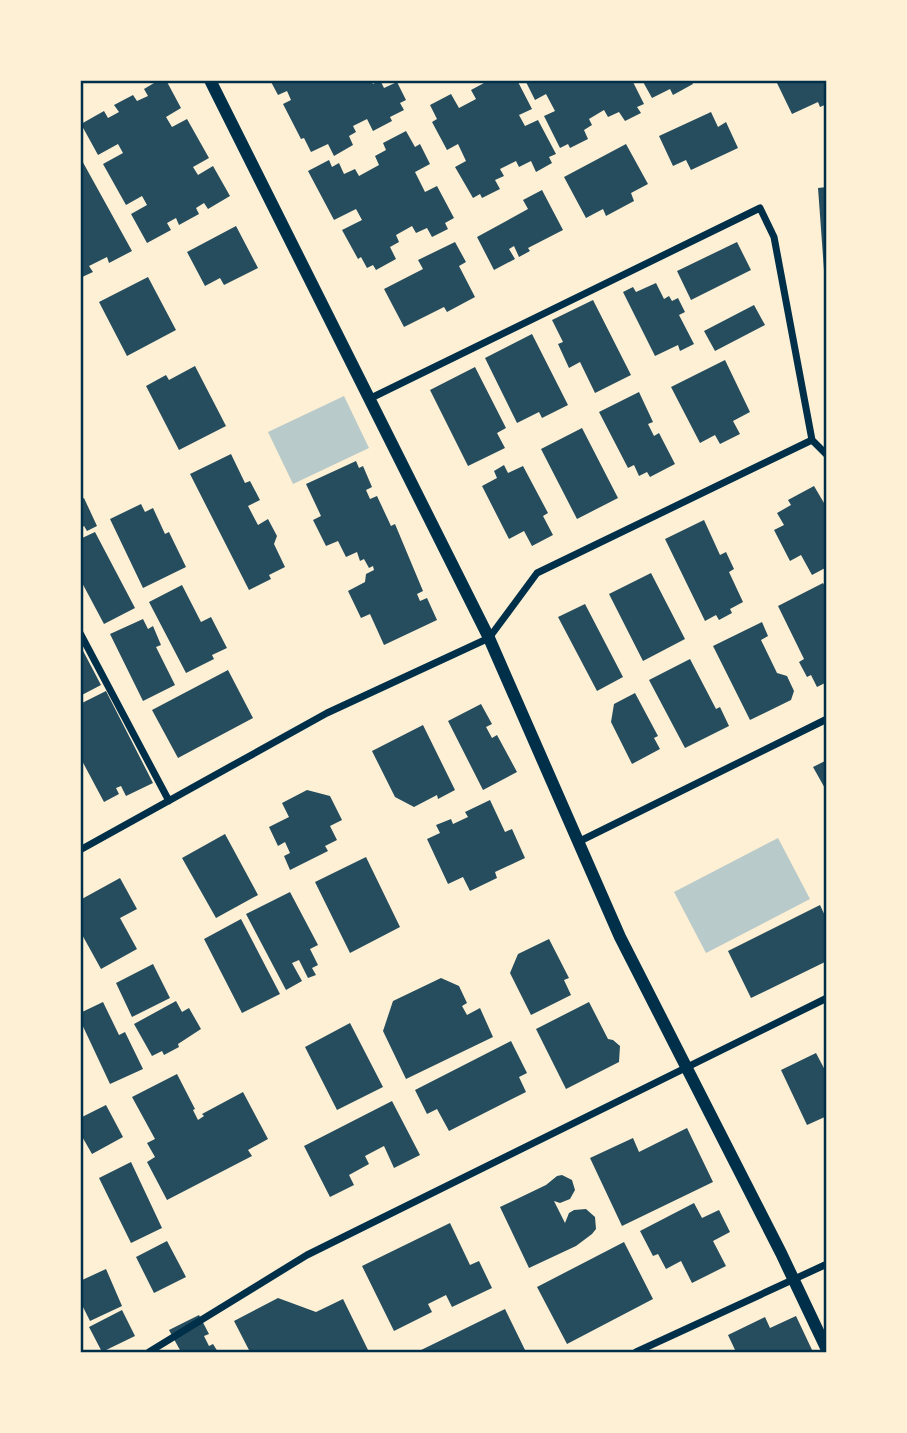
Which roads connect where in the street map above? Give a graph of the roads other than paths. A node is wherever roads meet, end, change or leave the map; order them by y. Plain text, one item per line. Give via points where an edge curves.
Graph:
1 (210, 80) edge
2 (369, 399) junction
3 (813, 440) junction
4 (827, 455) edge
5 (80, 633) edge
6 (489, 638) junction
7 (827, 719) edge
8 (169, 801) junction
9 (578, 842) junction
10 (80, 850) edge
11 (827, 998) edge
12 (687, 1068) junction
13 (827, 1264) edge
14 (794, 1281) junction
15 (827, 1350) edge
16 (149, 1353) edge
17 (636, 1353) edge

1 - 2 street
2 - 3 street via 760,208 774,237
2 - 6 street
3 - 4 street
3 - 6 street via 537,573
5 - 8 street
6 - 8 street via 327,713
6 - 9 street
7 - 9 street
8 - 10 street
9 - 12 street
11 - 12 street
12 - 14 street
12 - 16 street via 307,1255
13 - 14 street
14 - 15 street
14 - 17 street

